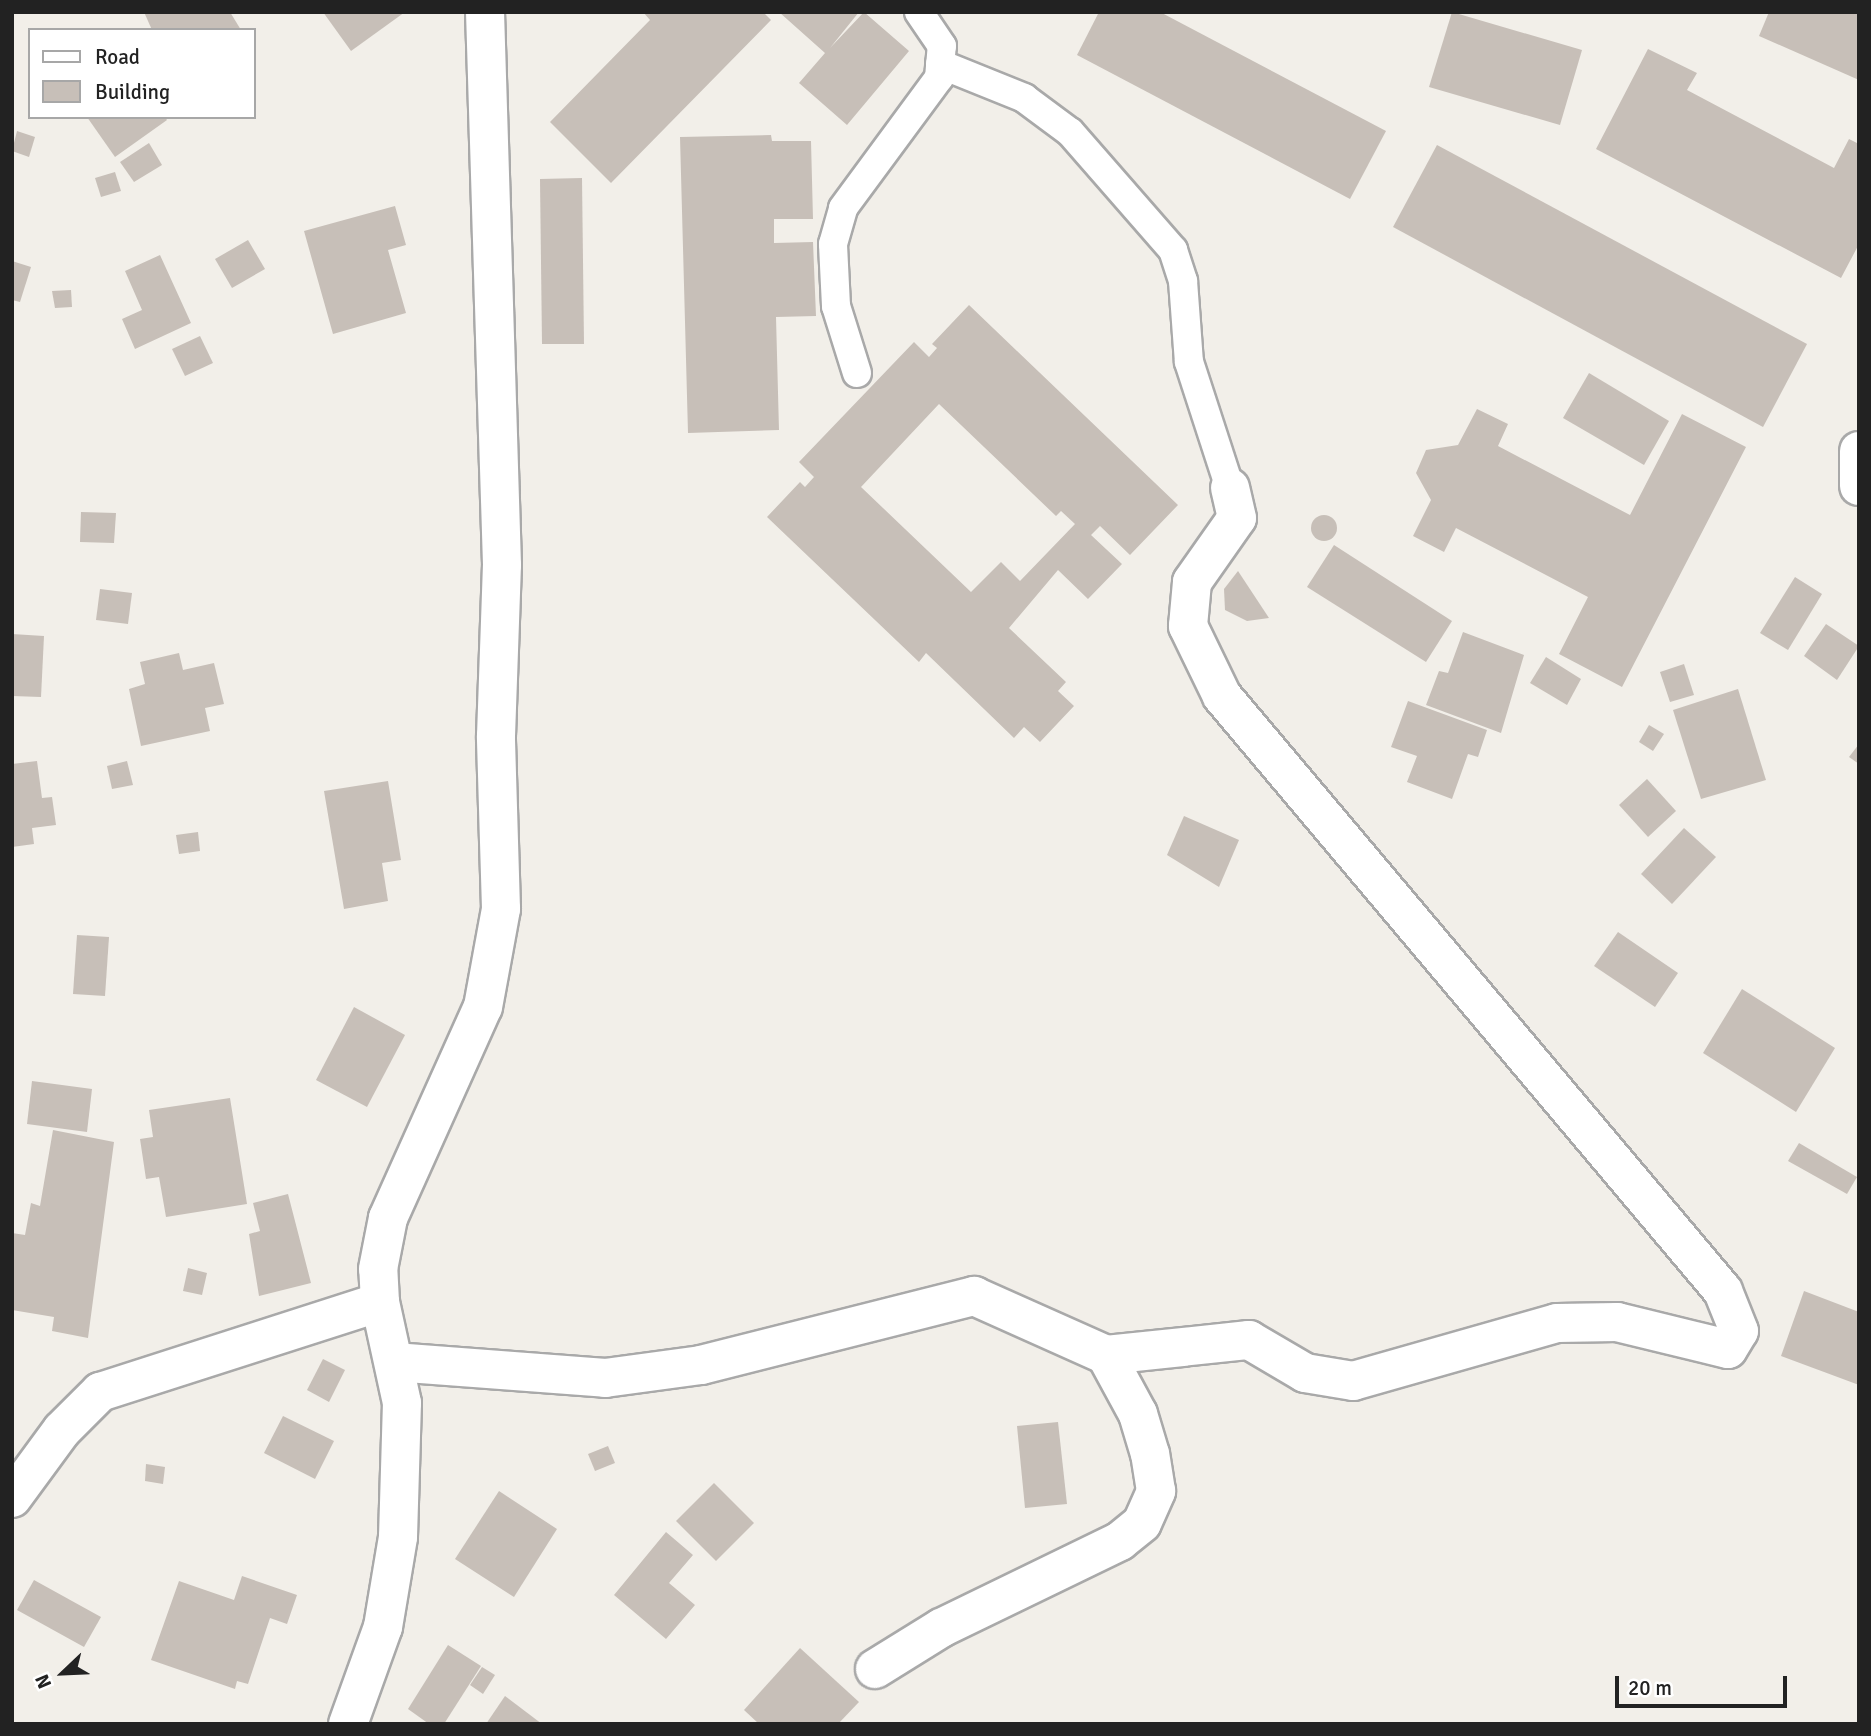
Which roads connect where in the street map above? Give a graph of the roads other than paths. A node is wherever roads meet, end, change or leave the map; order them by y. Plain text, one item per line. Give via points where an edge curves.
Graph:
1 (485, 12) edge
2 (919, 12) edge
3 (940, 64) junction
4 (857, 373) dead end
5 (1859, 451) edge
6 (1859, 486) edge
7 (1230, 488) joint
8 (380, 1302) junction
9 (1106, 1355) junction
10 (394, 1362) junction
11 (12, 1498) edge
12 (875, 1670) dead end
13 (348, 1724) edge

1 - 8 street via 502,552 501,909 484,1007 385,1229
2 - 3 lane via 942,46
3 - 4 lane via 939,78 843,208 836,232 836,306
3 - 7 lane via 1024,98 1070,132 1173,250 1183,281 1189,362
5 - 6 street
7 - 9 street via 1237,518 1192,582 1188,626 1222,696 1723,1291 1739,1331 1728,1349 1617,1322 1557,1323 1353,1381 1305,1373 1249,1340
8 - 10 street
8 - 11 street via 100,1392 62,1430
9 - 10 street via 974,1296 701,1364 605,1378
9 - 12 street via 1138,1414 1150,1454 1156,1491 1142,1523 1120,1541 940,1628
10 - 13 street via 403,1429 398,1537 383,1627

